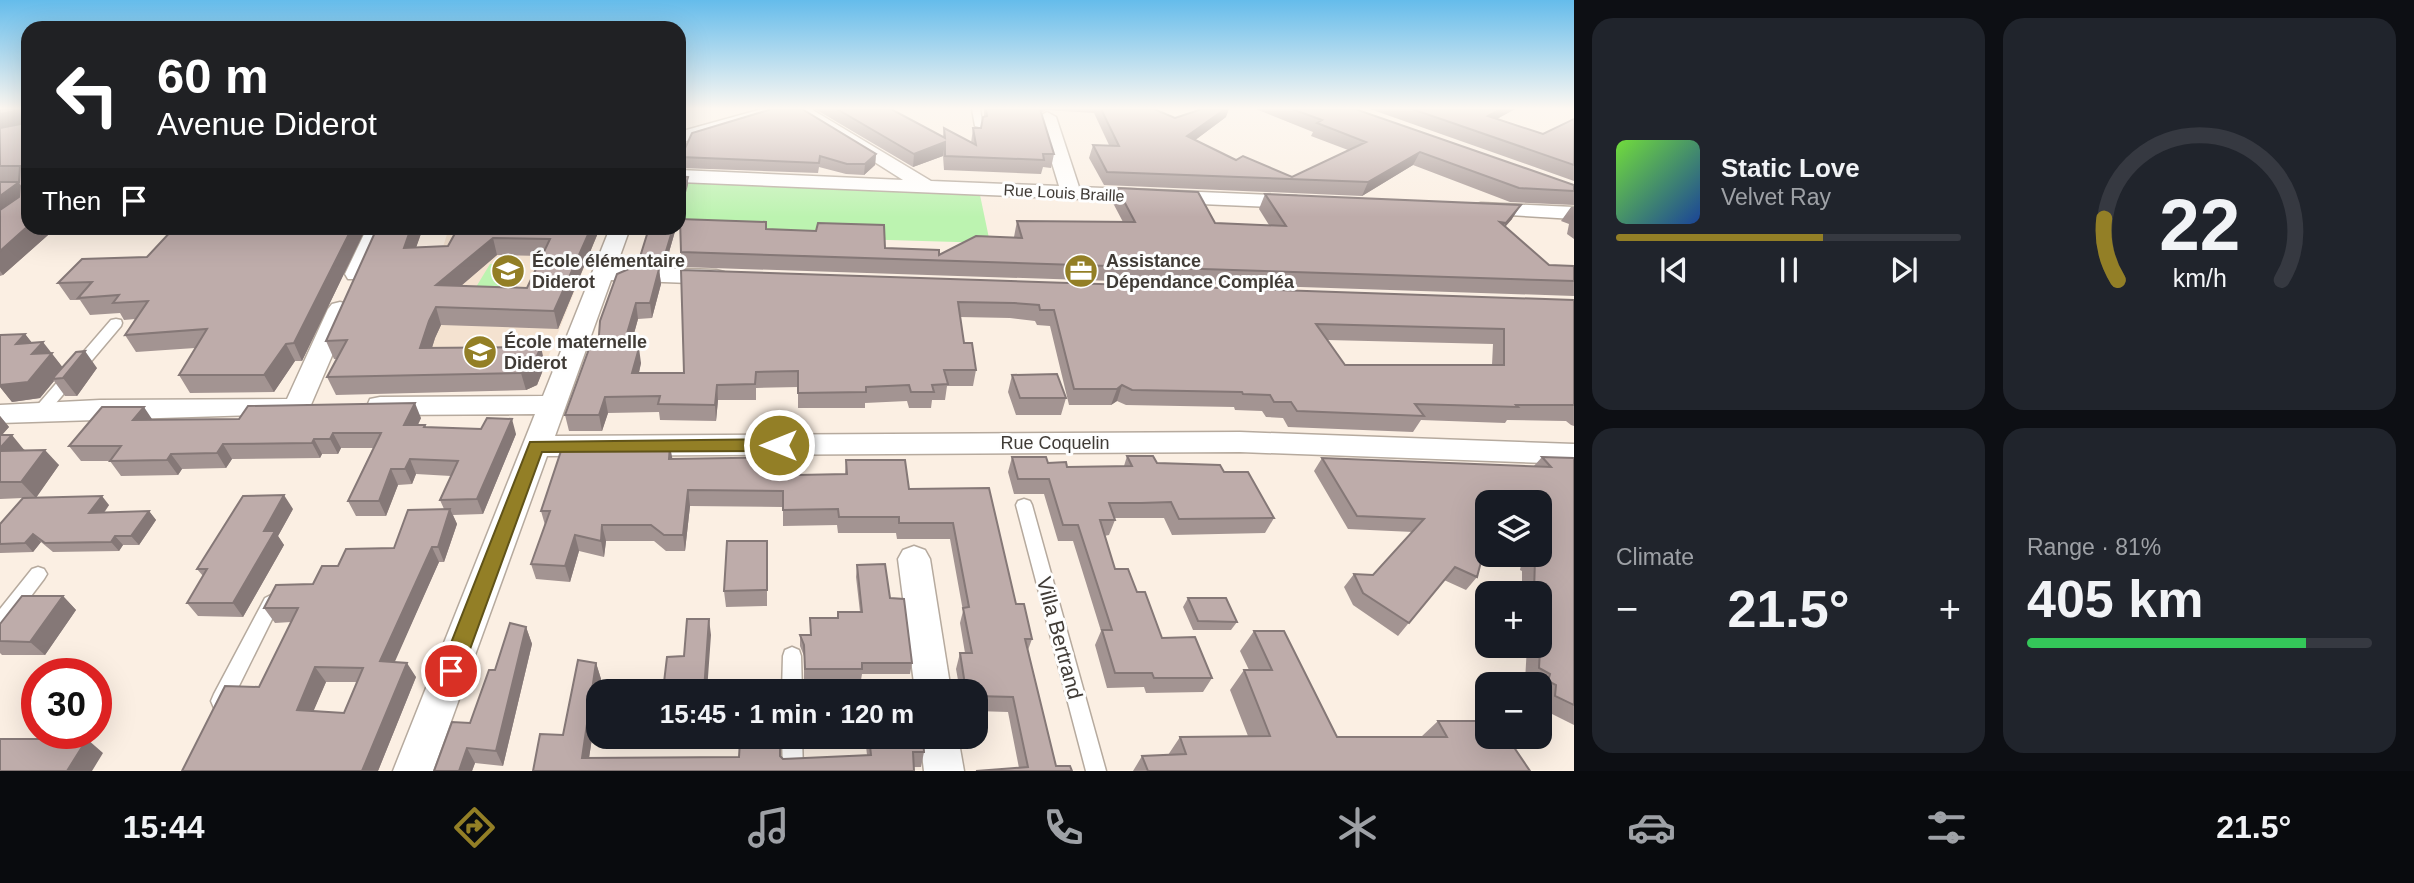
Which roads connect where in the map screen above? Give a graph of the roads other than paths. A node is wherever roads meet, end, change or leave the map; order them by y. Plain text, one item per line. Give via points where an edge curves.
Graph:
1 (857, 145) edge
2 (1056, 145) edge
3 (686, 176) edge
4 (929, 186) junction
5 (1072, 194) junction
6 (1309, 202) edge
7 (1462, 208) edge
8 (1574, 213) edge
9 (374, 235) edge
10 (617, 235) edge
11 (602, 274) junction
12 (740, 278) edge
13 (116, 323) dead end
14 (552, 404) junction
15 (352, 406) edge
16 (297, 407) junction
17 (324, 407) edge
18 (40, 412) junction
19 (0, 414) edge
20 (536, 446) junction
21 (1574, 454) edge
22 (1024, 505) dead end
23 (915, 559) dead end
24 (38, 574) dead end
25 (271, 603) edge
26 (0, 623) edge
27 (792, 656) dead end
28 (792, 679) edge
29 (931, 679) edge
30 (210, 723) edge
31 (792, 749) edge
32 (941, 749) edge
33 (413, 771) edge
34 (793, 771) edge
35 (944, 771) edge
36 (1096, 771) edge

1 - 4 street
2 - 5 street
3 - 4 street, Rue Louis Braille
4 - 5 street, Rue Louis Braille
5 - 6 street, Rue Louis Braille
7 - 8 street
9 - 16 street
10 - 11 street
11 - 12 street
11 - 14 street
13 - 18 lane
14 - 15 street
14 - 20 street
16 - 17 street
16 - 18 street
18 - 19 street
20 - 21 street, Rue Coquelin via 1240,442
20 - 33 street
22 - 36 lane, Villa Bertrand
23 - 29 street
24 - 26 lane
25 - 30 lane
27 - 28 lane
31 - 34 lane
32 - 35 street

